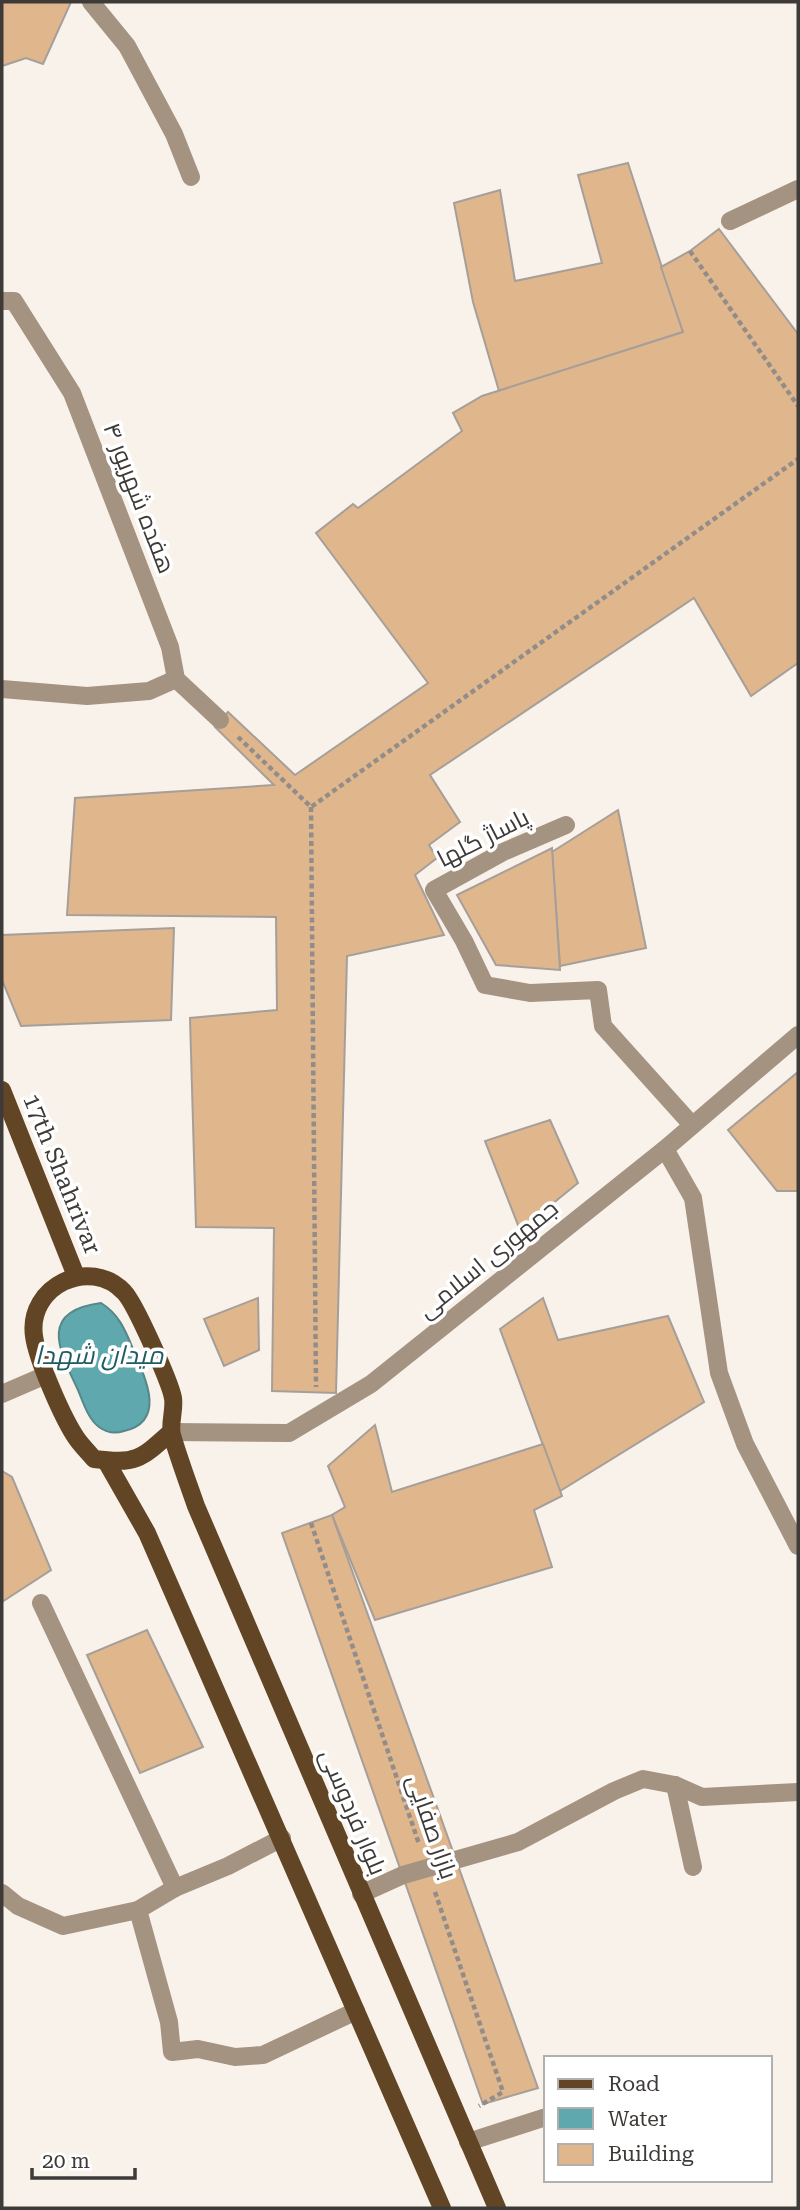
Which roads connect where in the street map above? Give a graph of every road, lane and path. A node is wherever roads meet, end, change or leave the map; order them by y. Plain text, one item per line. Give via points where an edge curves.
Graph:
1 (91, 2) edge
2 (191, 177) dead end
3 (798, 189) edge
4 (730, 221) dead end
5 (690, 251) dead end
6 (2, 301) edge
7 (798, 407) edge
8 (798, 459) edge
9 (176, 679) junction
10 (2, 689) edge
11 (220, 720) joint
12 (311, 807) junction
13 (566, 825) dead end
14 (798, 1035) edge
15 (2, 1090) edge
16 (692, 1125) junction
17 (665, 1149) junction
18 (76, 1276) junction
19 (46, 1375) junction
20 (316, 1392) dead end
21 (2, 1394) edge
22 (171, 1432) junction
23 (106, 1461) junction
24 (311, 1523) dead end
25 (798, 1546) edge
26 (41, 1603) dead end
27 (675, 1785) junction
28 (798, 1792) edge
29 (282, 1838) junction
30 (423, 1854) dead end
31 (693, 1867) dead end
32 (432, 1880) dead end
33 (175, 1888) junction
34 (2, 1893) edge
35 (361, 1894) junction
36 (138, 1910) junction
37 (356, 2011) junction
38 (458, 2118) junction
39 (544, 2119) edge
40 (468, 2142) junction
41 (442, 2208) edge
42 (497, 2208) edge

1 - 2 street via 139,66
3 - 4 street
5 - 7 path
6 - 9 street, هفده شهریور ۴ via 14,301 72,393 170,647
8 - 12 path
9 - 10 street via 149,691 87,696
9 - 11 street
11 - 12 path
12 - 20 path
13 - 16 street, پاساژ گلها via 503,852 434,890 485,985 530,993 598,990 603,1026
14 - 16 street, جمهوری اسلامی
15 - 18 main road, 17th Shahrivar
16 - 17 street, جمهوری اسلامی
17 - 22 street, جمهوری اسلامی via 371,1384 289,1433
17 - 25 street via 693,1198 719,1373 745,1444
18 - 19 main road via 53,1287 39,1301 34,1334
18 - 22 main road via 103,1277 125,1292 173,1399
19 - 21 street
19 - 23 main road via 76,1439 94,1459
22 - 23 main road via 148,1453 125,1463
22 - 35 main road, بلوار فردوسی via 197,1506
23 - 29 main road via 147,1533
24 - 30 path, بازار صفایی
26 - 33 street
27 - 28 street via 702,1797
27 - 31 street
27 - 35 street via 643,1779 518,1842 403,1875
29 - 33 street
29 - 37 main road
32 - 38 path, بازار صفایی via 503,2092
33 - 36 street
34 - 36 street via 18,1906 63,1926
35 - 38 main road, بلوار فردوسی
36 - 37 street via 169,2022 172,2052 198,2049 235,2057 263,2055
37 - 41 main road
38 - 40 main road, بلوار فردوسی
39 - 40 street
40 - 42 main road, بلوار فردوسی

